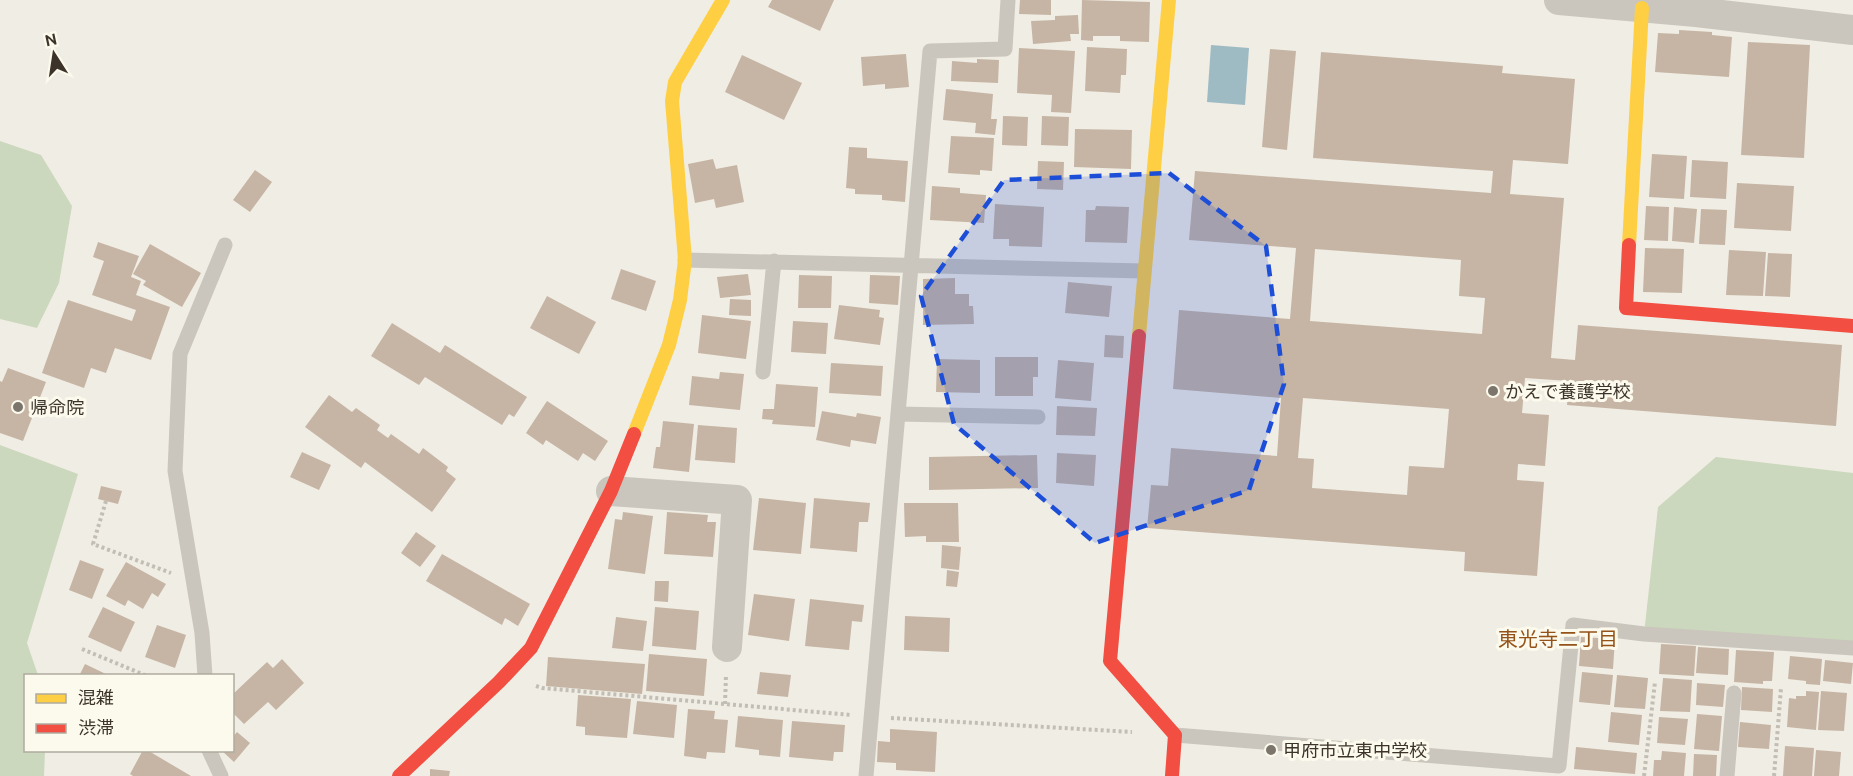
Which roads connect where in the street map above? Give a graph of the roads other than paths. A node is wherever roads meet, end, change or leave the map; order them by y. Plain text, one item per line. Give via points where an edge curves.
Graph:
1 (723, 0) edge
2 (1008, 0) edge
3 (1169, 0) edge
4 (1559, 0) edge
5 (1697, 6) edge
6 (1641, 8) junction
7 (1853, 30) edge
8 (225, 245) dead end
9 (685, 260) junction
10 (774, 261) junction
11 (912, 264) junction
12 (1143, 271) junction
13 (1853, 326) edge
14 (763, 372) dead end
15 (898, 414) junction
16 (1038, 417) dead end
17 (611, 491) junction
18 (727, 647) dead end
19 (1853, 648) edge
20 (205, 674) edge
21 (1734, 693) dead end
22 (1175, 735) junction
23 (210, 752) edge
24 (221, 776) edge
25 (399, 776) edge
26 (866, 776) edge
27 (1172, 776) edge
28 (1727, 776) edge

1 - 9 street via 675,82 672,100
2 - 11 lane via 1005,49 930,51
3 - 12 street
4 - 6 street
5 - 6 street
5 - 7 street
6 - 13 street via 1626,308
8 - 20 lane via 180,354 175,471 202,633
9 - 10 lane
9 - 17 street via 669,345
10 - 11 lane
10 - 14 lane
11 - 12 lane
11 - 15 lane
12 - 22 street via 1110,661
15 - 16 lane
15 - 26 lane
17 - 18 street via 737,500
17 - 25 street via 531,648
19 - 22 lane via 1644,634 1573,625 1559,766
21 - 28 lane
22 - 27 street
23 - 24 lane

